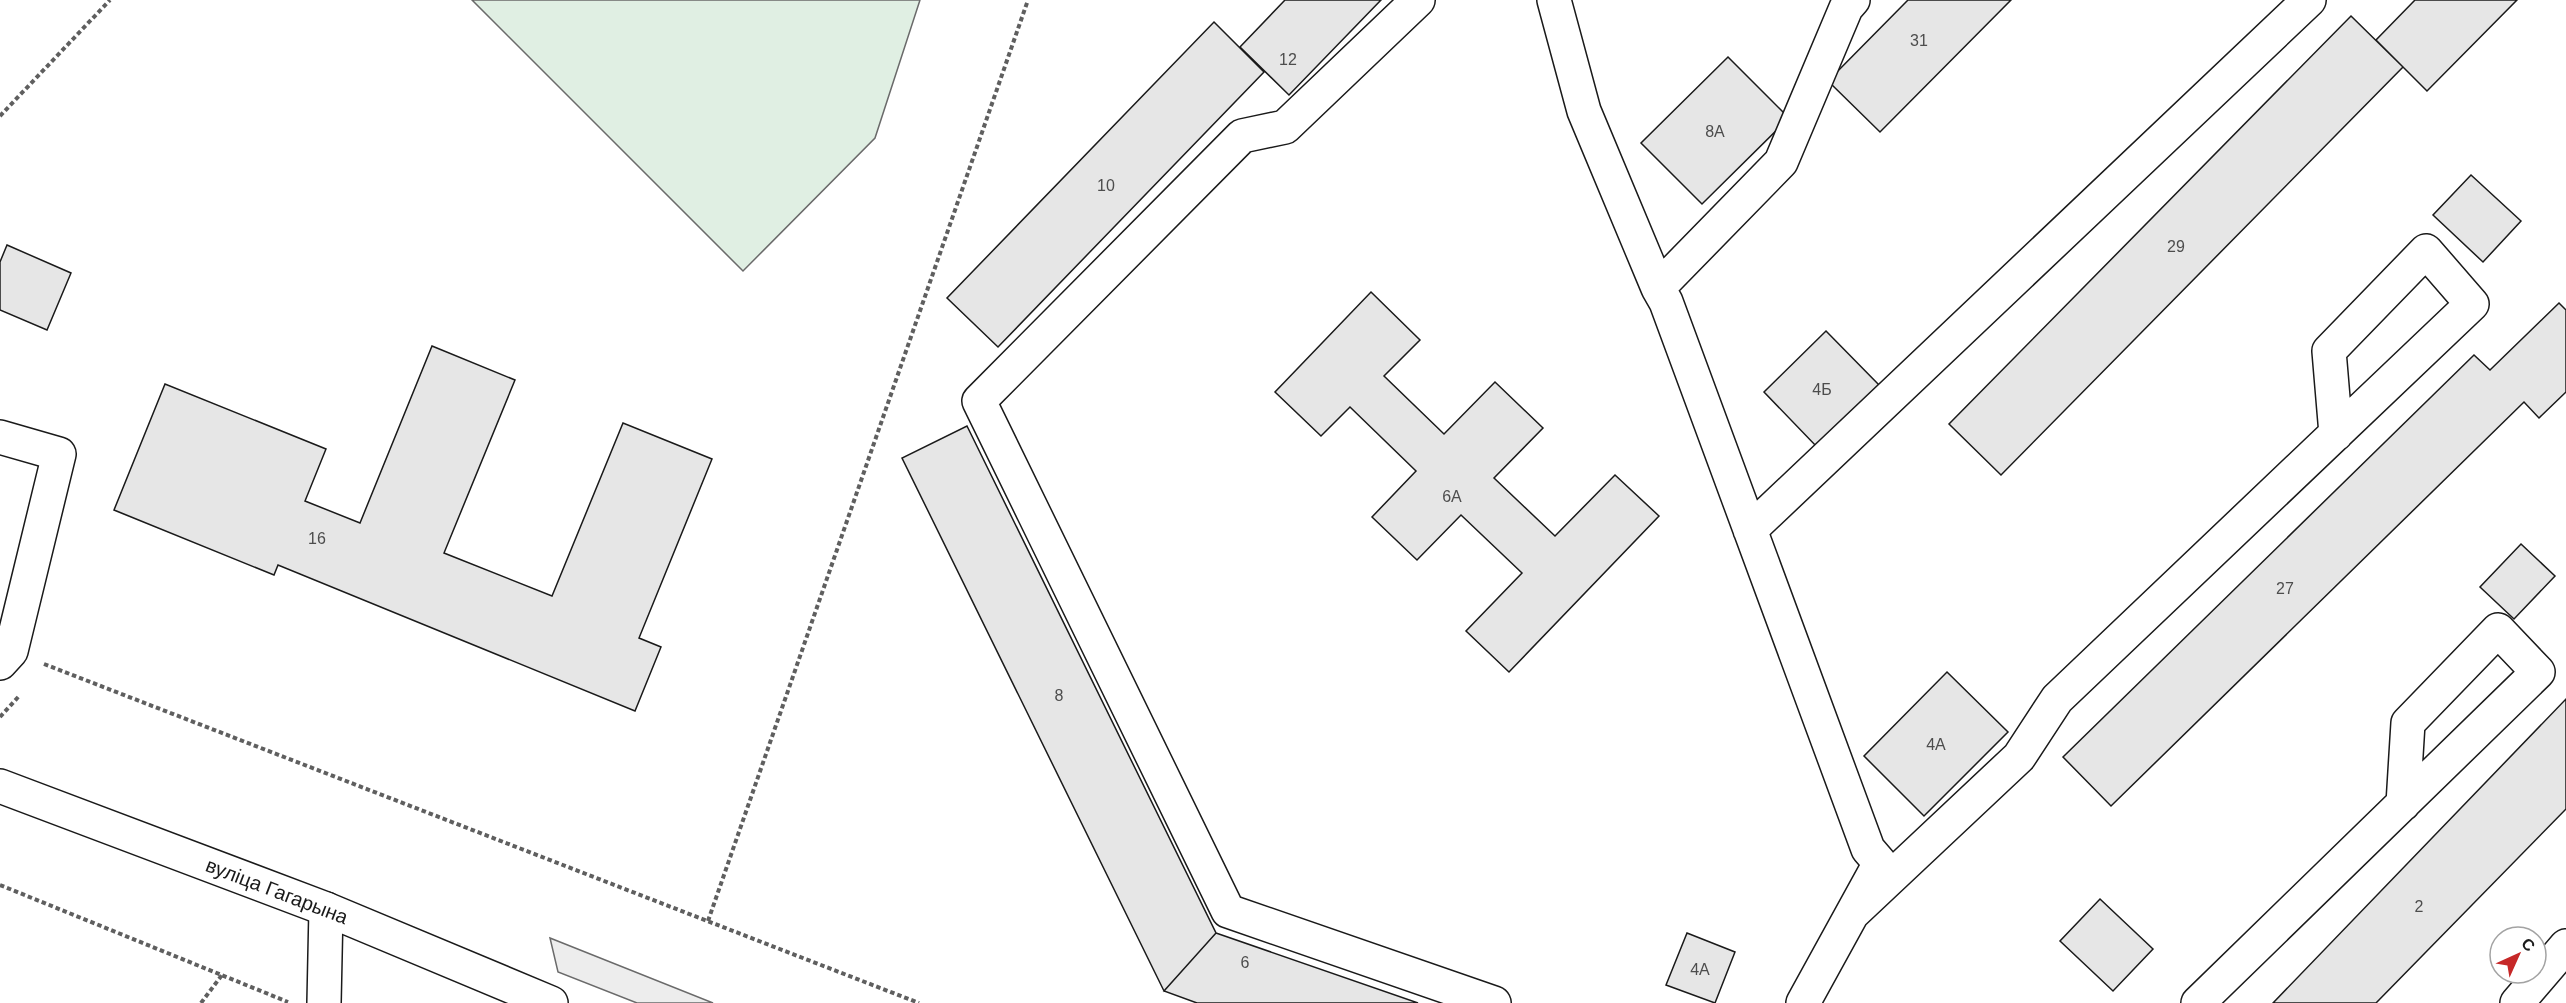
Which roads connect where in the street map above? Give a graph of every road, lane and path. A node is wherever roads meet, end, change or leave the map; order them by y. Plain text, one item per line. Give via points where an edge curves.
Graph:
1 (110, 0) edge
2 (1029, 0) edge
3 (1418, 0) edge
4 (1554, 0) edge
5 (1854, 0) edge
6 (2309, 0) edge
7 (0, 116) edge
8 (1658, 288) junction
9 (2336, 434) junction
10 (0, 437) edge
11 (1750, 530) junction
12 (5, 657) edge
13 (0, 786) edge
14 (2403, 804) junction
15 (0, 885) edge
16 (326, 909) junction
17 (1852, 914) junction
18 (708, 921) junction
19 (2566, 946) edge
20 (222, 975) junction
21 (201, 1003) edge
22 (290, 1003) edge
23 (324, 1003) edge
24 (551, 1003) edge
25 (919, 1003) edge
26 (1494, 1003) edge
27 (1803, 1003) edge
28 (2198, 1003) edge
29 (2517, 1003) edge

1 - 7 path
2 - 18 path
3 - 26 main road via 1285,127 1242,136 979,401 1228,911
4 - 8 main road via 1584,111
5 - 8 main road via 1846,8 1781,162
6 - 11 main road
8 - 11 main road
9 - 9 main road via 2472,304 2426,251 2329,351
9 - 17 main road via 2057,699 2019,757
10 - 12 main road via 59,454
11 - 17 main road via 1868,849 1880,863
12 - 18 path
13 - 16 main road, вуліца Гагарына
14 - 14 main road via 2538,672 2498,630 2408,723
14 - 28 main road
15 - 20 path
16 - 23 main road
16 - 24 main road, вуліца Гагарына
17 - 27 main road
18 - 25 path
19 - 29 main road
20 - 21 path
20 - 22 path

